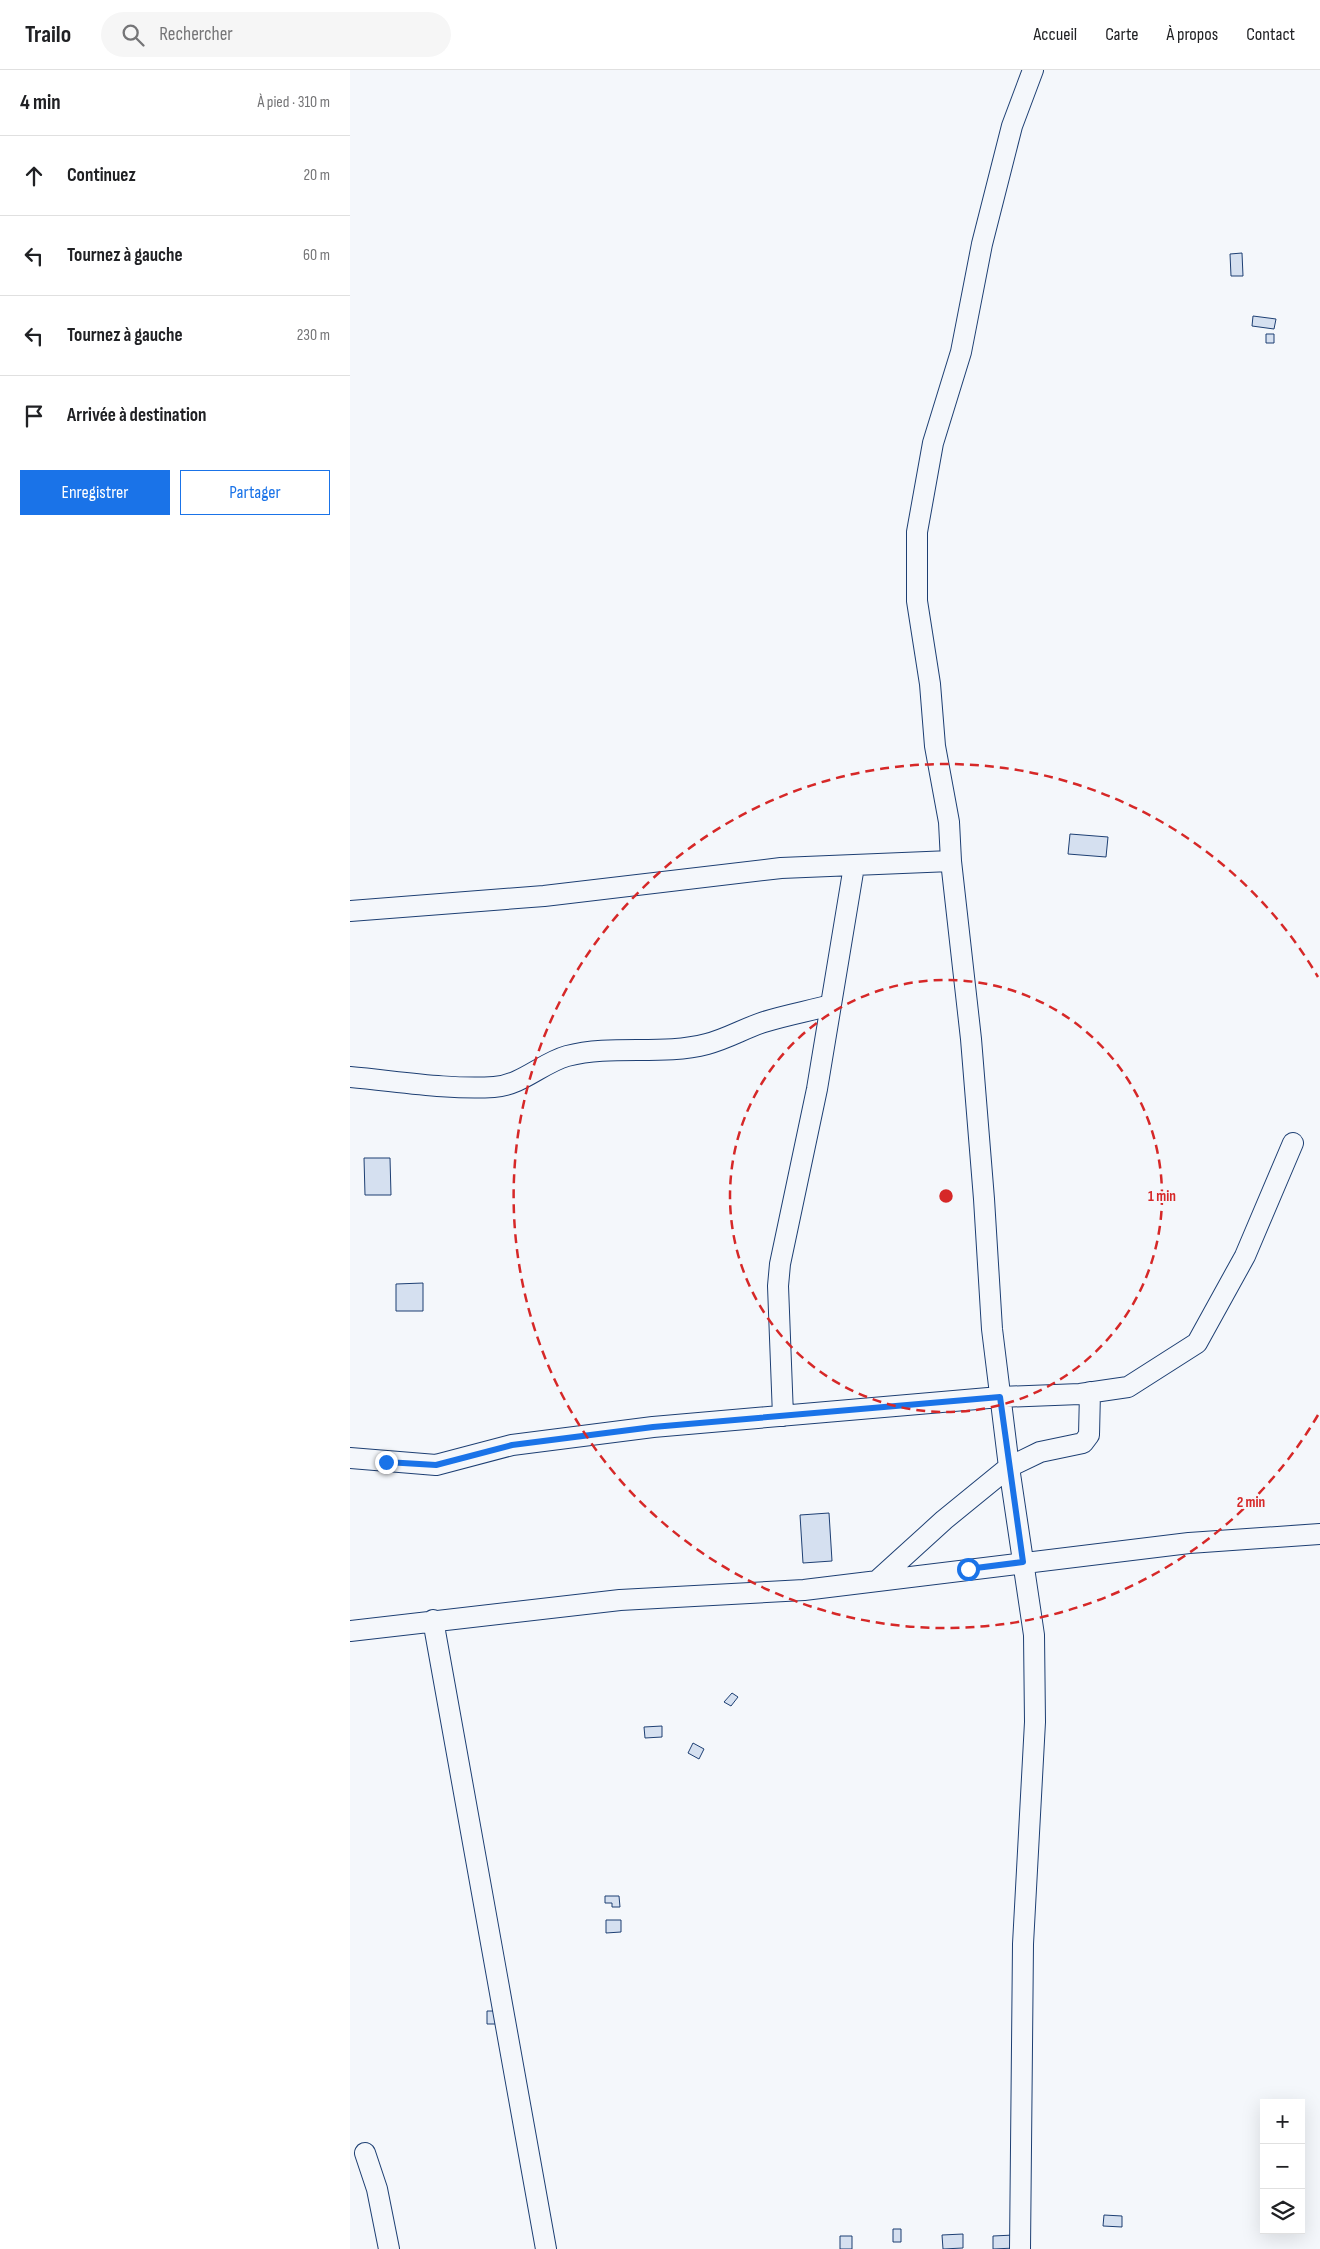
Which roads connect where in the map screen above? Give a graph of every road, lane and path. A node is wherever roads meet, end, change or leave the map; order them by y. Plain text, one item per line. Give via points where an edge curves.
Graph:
1 (1033, 70) edge
2 (951, 861) junction
3 (854, 866) junction
4 (350, 911) edge
5 (831, 1005) junction
6 (350, 1077) edge
7 (1293, 1143) dead end
8 (1090, 1392) junction
9 (1000, 1397) junction
10 (783, 1416) junction
11 (350, 1458) edge
12 (1009, 1468) junction
13 (1320, 1534) edge
14 (1023, 1562) junction
15 (878, 1580) junction
16 (434, 1620) junction
17 (350, 1631) edge
18 (365, 2153) dead end
19 (388, 2249) edge
20 (546, 2249) edge
21 (1020, 2249) edge

1 - 2 street via 1012,126 982,244 961,352 933,443 917,532 918,601 935,746 949,822
2 - 3 street
2 - 9 street via 972,1048 992,1329
3 - 4 street via 781,868 544,896
3 - 5 street
5 - 6 street via 766,1022 708,1044 568,1056 550,1062 517,1082 496,1087
5 - 10 street via 780,1264
7 - 8 street via 1245,1256 1197,1342 1128,1387
8 - 9 street
8 - 12 street via 1089,1435 1083,1443 1040,1452
9 - 10 street
9 - 12 street
10 - 11 street via 653,1427 512,1445 436,1465
12 - 14 street
12 - 15 street via 944,1520
13 - 14 street via 1189,1543
14 - 15 street
14 - 21 street via 1034,1635 1035,1722 1023,1944
15 - 16 street via 804,1590 620,1600
16 - 17 street
16 - 20 street
18 - 19 street via 377,2189

